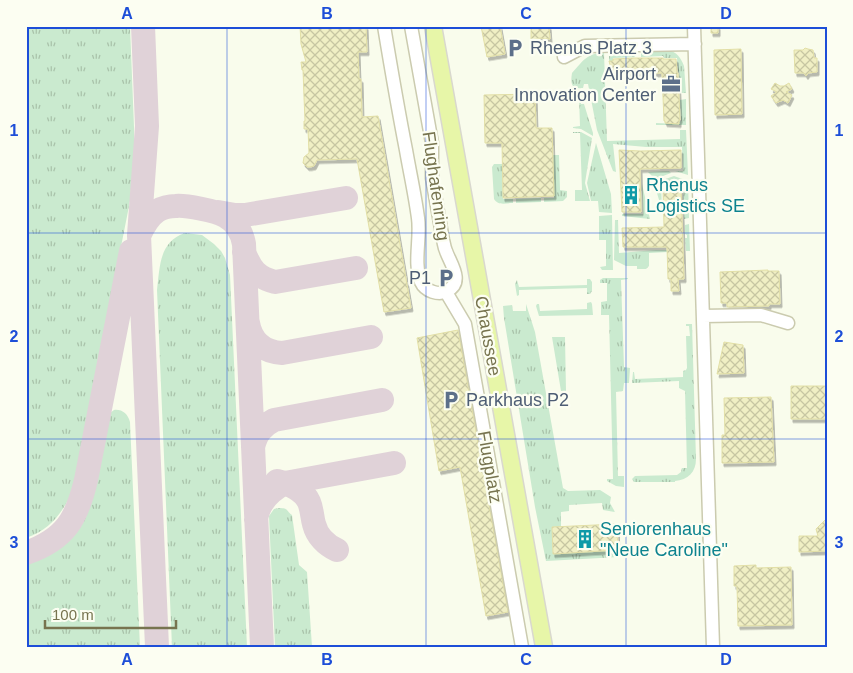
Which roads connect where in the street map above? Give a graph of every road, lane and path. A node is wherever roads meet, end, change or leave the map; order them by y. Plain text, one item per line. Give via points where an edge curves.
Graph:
1 (384, 26) edge
2 (410, 26) edge
3 (433, 26) edge
4 (694, 26) edge
5 (694, 44) junction
6 (564, 57) dead end
7 (446, 292) junction
8 (703, 316) junction
9 (788, 323) dead end
10 (522, 647) edge
11 (544, 647) edge
12 (713, 647) edge

1 - 7 street, Flughafenring via 418,219 420,277 426,289
2 - 7 street, Flughafenring via 432,144 432,178 443,240 455,272 454,284
3 - 11 main road, Chaussee
4 - 5 street
5 - 6 street via 585,46
5 - 8 street
7 - 10 street, Flugplatz via 465,324
8 - 9 street via 761,315
8 - 12 street

